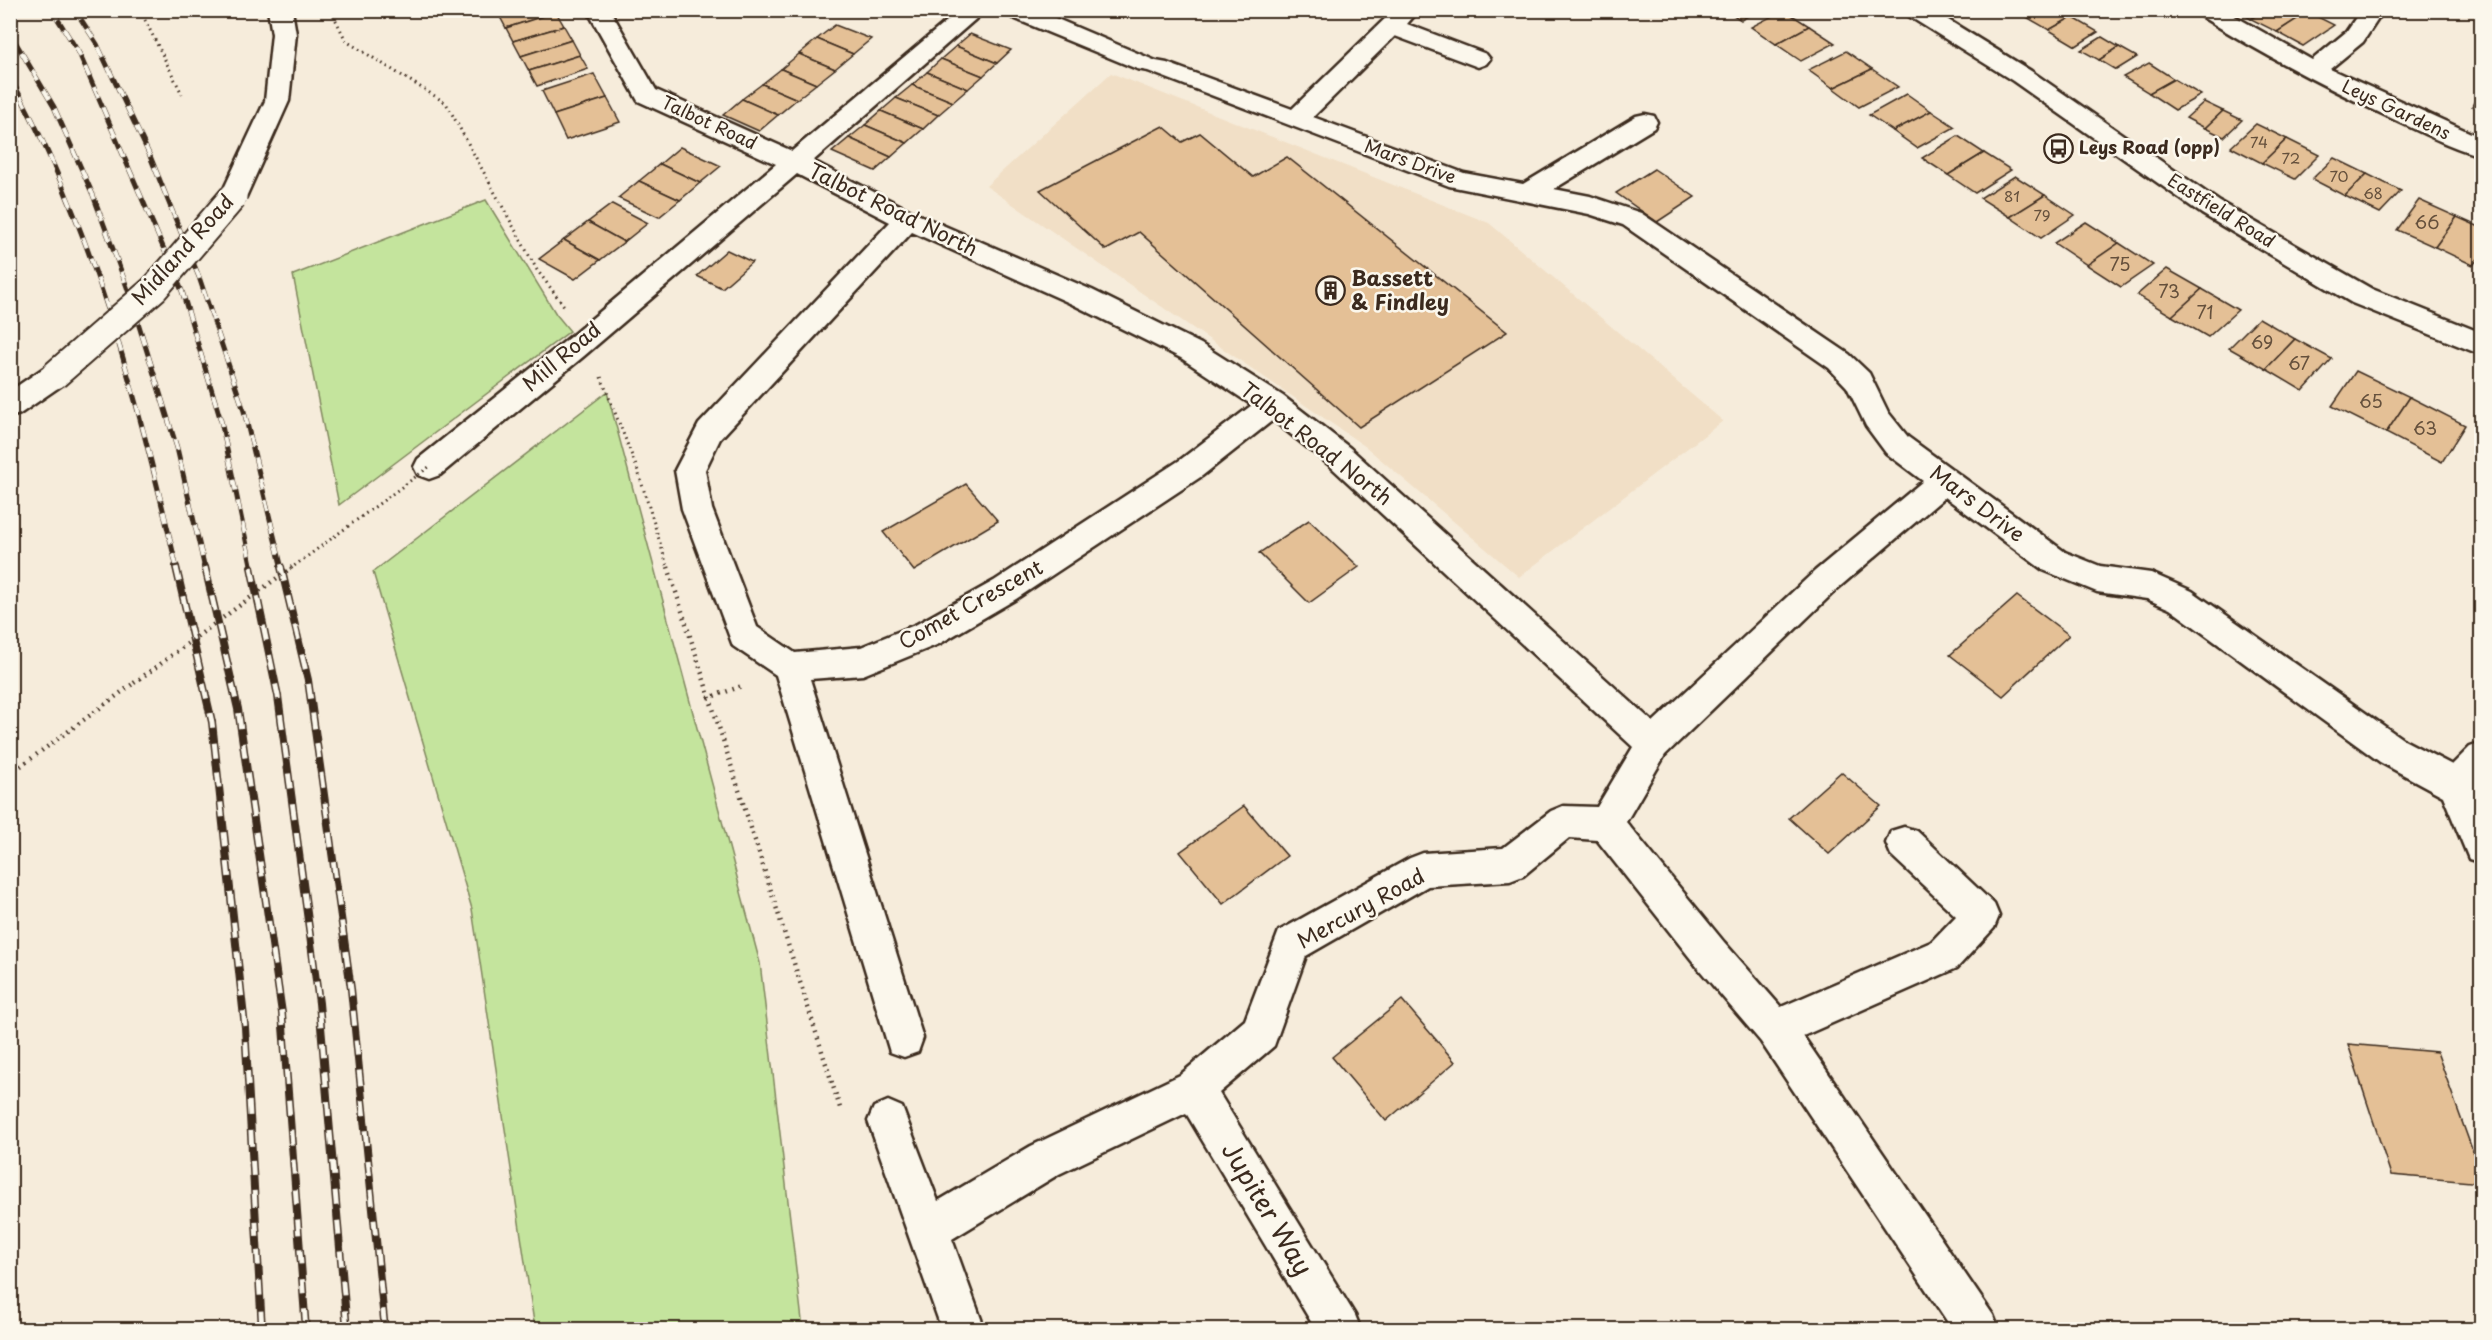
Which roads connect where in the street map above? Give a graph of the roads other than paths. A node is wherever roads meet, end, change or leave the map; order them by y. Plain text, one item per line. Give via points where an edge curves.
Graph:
1 (280, 10) edge
2 (598, 10) edge
3 (975, 10) edge
4 (1014, 10) edge
5 (1916, 10) edge
6 (2207, 10) edge
7 (2373, 10) edge
8 (1400, 19) edge
9 (1478, 59) dead end
10 (2312, 71) junction
11 (1296, 119) junction
12 (1645, 122) dead end
13 (2481, 148) edge
14 (794, 162) junction
15 (1526, 194) junction
16 (908, 220) junction
17 (2481, 345) edge
18 (1273, 404) junction
19 (10, 406) edge
20 (429, 467) road end
21 (1946, 480) junction
22 (790, 667) junction
23 (1653, 744) junction
24 (2481, 758) edge
25 (2456, 785) junction
26 (1606, 824) junction
27 (1904, 843) dead end
28 (2481, 847) edge
29 (1775, 1029) junction
30 (904, 1038) dead end
31 (1194, 1089) junction
32 (888, 1121) dead end
33 (928, 1230) junction
34 (964, 1329) edge
35 (1340, 1329) edge
36 (1978, 1329) edge

1 - 19 street, Midland Road, bridge via 284,34 277,101 233,197 155,288 55,375
2 - 14 street, Talbot Road via 647,94
3 - 14 street, Mill Road
4 - 11 street, Mars Drive
5 - 17 street, Eastfield Road via 2022,76 2211,208 2362,296
6 - 10 street, Leys Gardens
7 - 10 street, Leys Gardens via 2366,27 2350,43
8 - 9 street
8 - 11 street
10 - 13 street, Leys Gardens via 2407,118
11 - 15 street, Mars Drive via 1458,180
12 - 15 street
14 - 16 street, Talbot Road North
14 - 20 street, Mill Road
15 - 21 street, Mars Drive via 1604,207 1642,226 1839,361 1859,381 1876,418 1897,445
16 - 18 street, Talbot Road North via 1083,297 1191,351
16 - 22 street via 709,432 690,470 697,509 744,636
18 - 22 street, Comet Crescent via 1191,468 1005,590 928,634 863,661
18 - 23 street, Talbot Road North via 1339,456
21 - 23 street via 1826,580
21 - 25 street, Mars Drive via 2054,561 2097,579 2151,586 2181,600 2392,751
22 - 30 street
23 - 26 street
24 - 25 street
25 - 28 street
26 - 29 street
26 - 31 street, Mercury Road via 1563,822 1510,864 1423,870 1292,944 1260,1033
27 - 29 street via 1981,916 1944,955
29 - 36 street
31 - 33 street, Mercury Road via 1045,1160
31 - 35 street, Jupiter Way
32 - 33 street
33 - 34 street

